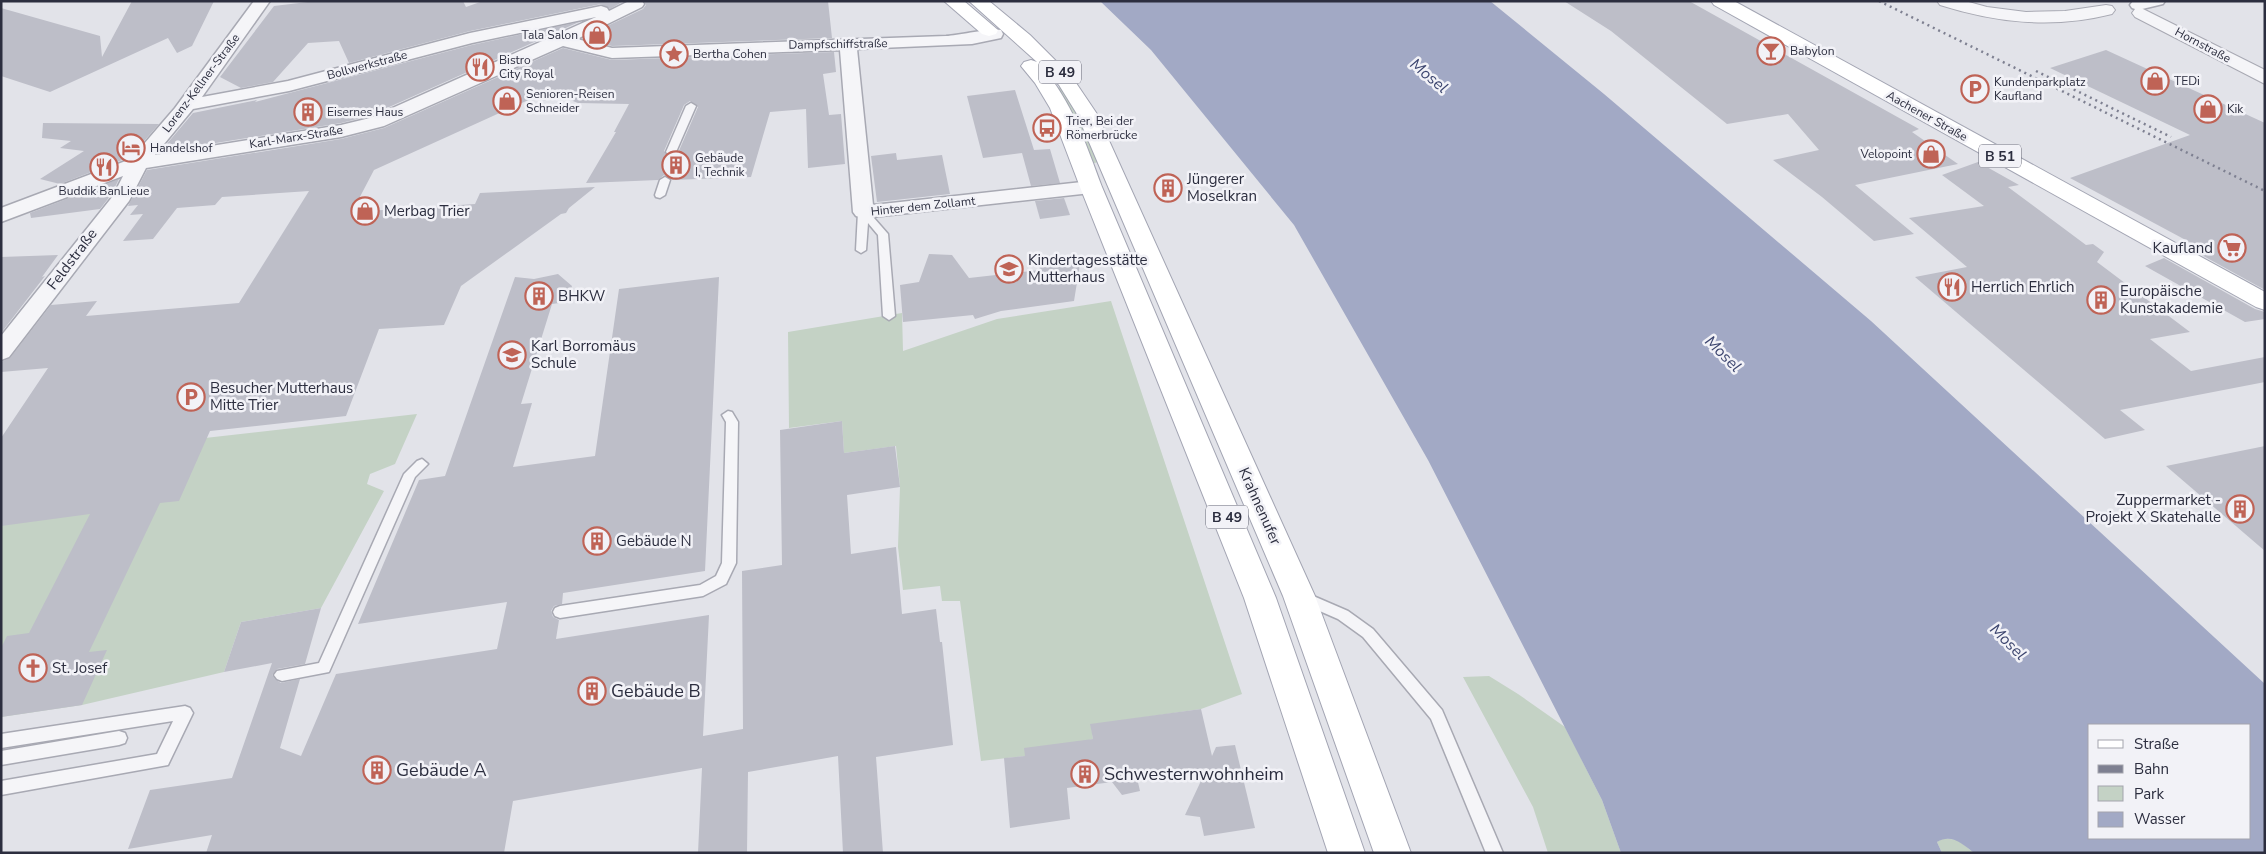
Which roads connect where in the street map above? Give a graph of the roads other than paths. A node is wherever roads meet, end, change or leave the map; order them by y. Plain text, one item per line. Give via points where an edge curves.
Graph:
1 (262, 1) edge
2 (953, 1) edge
3 (978, 1) edge
4 (1720, 1) edge
5 (1946, 1) edge
6 (2156, 1) edge
7 (643, 3) edge
8 (2123, 8) edge
9 (546, 21) joint
10 (1000, 28) junction
11 (561, 40) junction
12 (848, 44) junction
13 (2265, 78) edge
14 (187, 105) junction
15 (691, 106) dead end
16 (671, 152) dead end
17 (138, 163) junction
18 (1095, 175) junction
19 (665, 180) dead end
20 (660, 194) dead end
21 (863, 212) junction
22 (1, 216) edge
23 (861, 250) dead end
24 (2265, 302) edge
25 (889, 316) dead end
26 (1, 352) edge
27 (728, 415) dead end
28 (422, 464) dead end
29 (1299, 596) junction
30 (560, 612) dead end
31 (282, 675) dead end
32 (119, 738) dead end
33 (1, 741) edge
34 (1, 758) edge
35 (1, 788) edge
36 (1347, 853) edge
37 (1394, 853) edge
38 (1495, 853) edge

1 - 14 street, Lorenz-Kellner-Straße
2 - 10 main road, B 49
3 - 10 main road, B 49
4 - 24 main road, Aachener Straße / B 51
5 - 8 street via 1973,11 2026,19 2062,18
6 - 8 street
7 - 9 street, Karl-Marx-Straße
7 - 11 street, Karl-Marx-Straße
8 - 13 street, Hornstraße
9 - 14 street, Bollwerkstraße via 289,86
10 - 12 street, Dampfschiffstraße via 972,39
10 - 18 main road, B 49 via 1049,87
11 - 12 street, Dampfschiffstraße via 612,52
11 - 17 street, Karl-Marx-Straße via 377,122 341,131
12 - 21 street, Hinter dem Zollamt
14 - 17 street, Lorenz-Kellner-Straße
15 - 16 lane
17 - 22 street, Karl-Marx-Straße
17 - 26 street, Feldstraße via 122,197
18 - 21 street, Hinter dem Zollamt
18 - 29 main road, Krahnenufer / B 49 via 1100,188 1111,193 1130,212
18 - 36 main road, B 49 via 1260,598
19 - 20 lane
21 - 23 lane
21 - 25 lane via 883,234
27 - 30 lane via 732,422 729,563 720,580 703,590
28 - 31 lane via 410,474 324,668
29 - 37 main road, Krahnenufer / B 49
29 - 38 lane via 1343,615 1368,633 1437,715
32 - 34 lane
33 - 35 lane via 185,713 162,760

